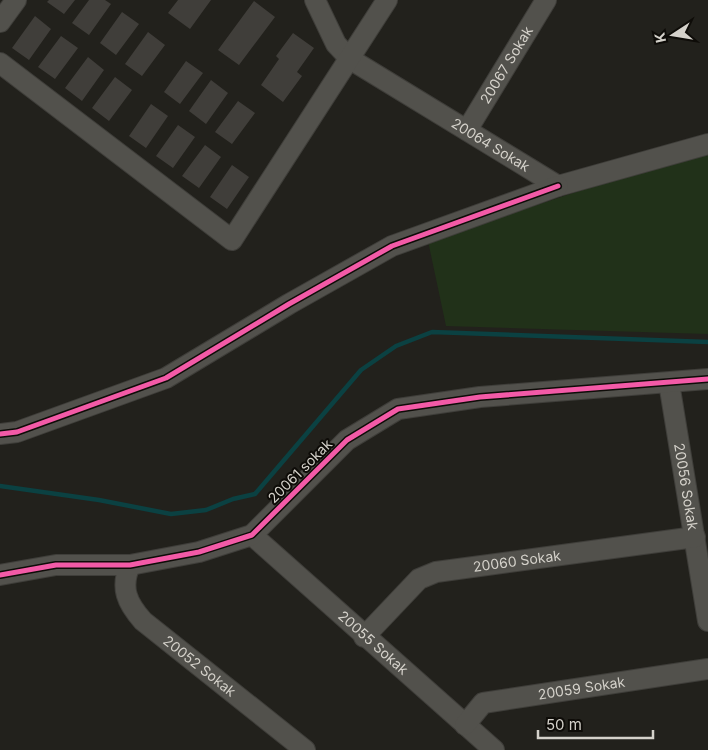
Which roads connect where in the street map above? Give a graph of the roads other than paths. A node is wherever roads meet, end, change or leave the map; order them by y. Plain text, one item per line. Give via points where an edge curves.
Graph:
1 (16, 0) edge
2 (315, 0) edge
3 (387, 0) edge
4 (546, 0) edge
5 (0, 22) edge
6 (350, 59) junction
7 (0, 63) edge
8 (467, 130) junction
9 (708, 144) edge
10 (558, 186) junction
11 (708, 379) edge
12 (669, 383) junction
13 (0, 434) edge
14 (252, 535) junction
15 (694, 537) junction
16 (130, 565) junction
17 (0, 575) edge
18 (708, 621) edge
19 (364, 637) junction
20 (708, 669) edge
21 (465, 725) junction
22 (305, 750) edge
23 (494, 750) edge

1 - 5 street
2 - 6 street, 20064 Sokak via 336,44
3 - 6 street
4 - 8 street, 20067 Sokak
6 - 7 street via 232,240
6 - 8 street, 20064 Sokak
8 - 10 street, 20064 Sokak
9 - 10 street
10 - 13 street via 392,246 166,378 17,432
11 - 12 street, 20061 sokak
12 - 14 street, 20061 sokak via 480,397 398,409 347,440
12 - 15 street, 20056 Sokak
14 - 16 street, 20061 sokak via 199,552
14 - 19 street, 20055 Sokak
15 - 18 street, 20056 Sokak
15 - 19 street, 20060 Sokak via 436,572 419,579
16 - 17 street, 20061 sokak via 56,564
16 - 22 street, 20052 Sokak via 124,578 129,606 143,621
19 - 21 street, 20055 Sokak
20 - 21 street, 20059 Sokak via 483,703
21 - 23 street, 20055 Sokak

